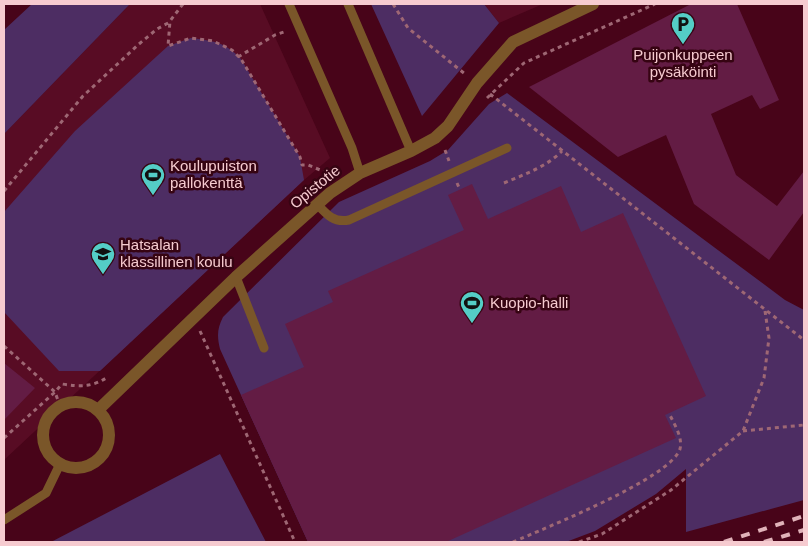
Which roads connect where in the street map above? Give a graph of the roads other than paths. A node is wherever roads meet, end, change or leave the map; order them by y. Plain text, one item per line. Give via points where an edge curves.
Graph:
1 (289, 4) edge
2 (348, 4) edge
3 (593, 4) edge
4 (507, 148) dead end
5 (411, 151) junction
6 (360, 173) junction
7 (317, 204) junction
8 (236, 277) junction
9 (264, 348) dead end
10 (98, 410) junction
11 (60, 464) junction
12 (4, 520) edge

1 - 6 lane
2 - 5 lane
3 - 5 street, Opistotie via 513,42 477,83 448,126
4 - 7 lane via 349,220 332,219
5 - 6 street, Opistotie
6 - 7 street, Opistotie
7 - 8 street, Opistotie
8 - 9 lane
8 - 10 street, Opistotie
10 - 11 street via 108,428 109,439 103,454 81,468
10 - 11 street via 80,402 70,403 60,406 46,420 43,430 46,450
11 - 12 lane via 46,493

